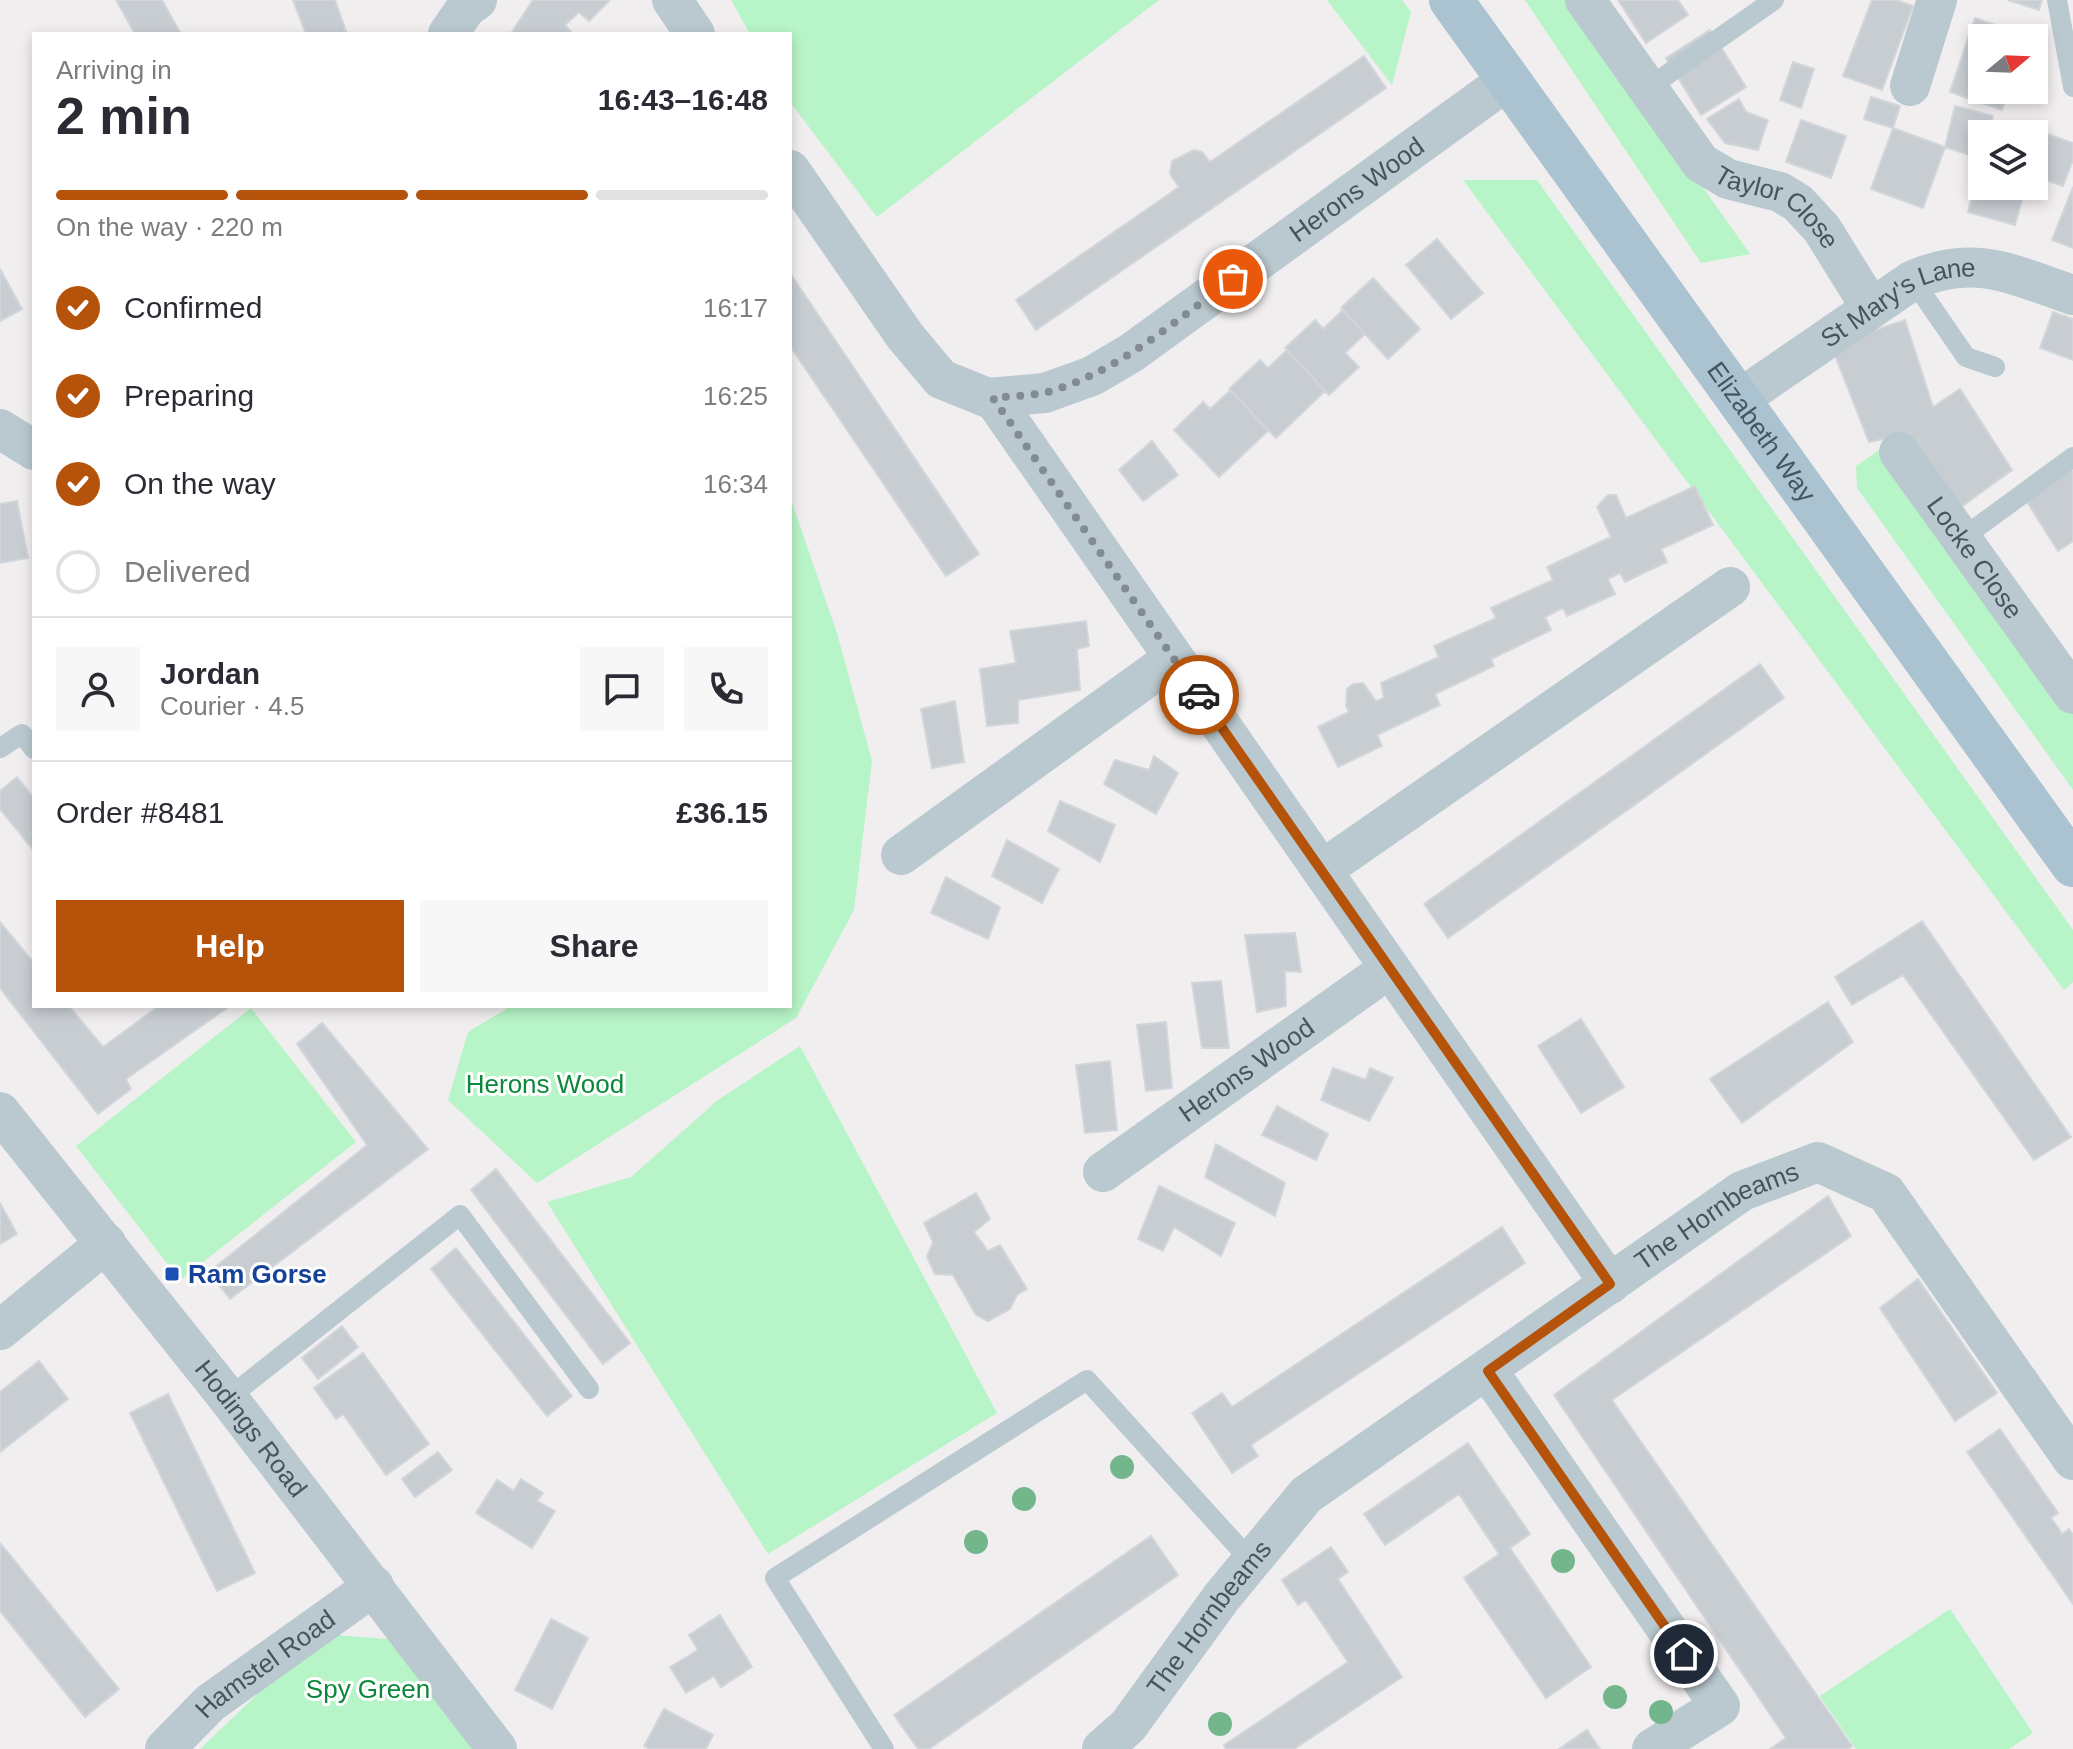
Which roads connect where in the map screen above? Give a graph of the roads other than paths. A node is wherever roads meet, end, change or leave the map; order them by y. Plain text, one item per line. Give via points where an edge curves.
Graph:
1 (477, 0) edge
2 (672, 0) edge
3 (1451, 0) edge
4 (1585, 0) edge
5 (1774, 0) edge
6 (1937, 0) edge
7 (2057, 0) edge
8 (449, 32) edge
9 (694, 32) edge
10 (2072, 76) edge
11 (1508, 80) junction
12 (1910, 86) dead end
13 (1648, 88) junction
14 (792, 173) edge
15 (1913, 280) junction
16 (2073, 295) edge
17 (1871, 308) junction
18 (1995, 367) dead end
19 (993, 398) junction
20 (1738, 400) junction
21 (0, 429) edge
22 (32, 449) edge
23 (1899, 452) dead end
24 (2073, 457) edge
25 (1961, 539) junction
26 (1730, 587) dead end
27 (1174, 658) junction
28 (2066, 668) edge
29 (32, 746) edge
30 (0, 748) edge
31 (901, 855) dead end
32 (2073, 865) edge
33 (1322, 870) junction
34 (1390, 968) junction
35 (0, 1112) edge
36 (1103, 1172) dead end
37 (106, 1243) junction
38 (1610, 1284) junction
39 (0, 1330) edge
40 (1488, 1371) junction
41 (589, 1389) dead end
42 (228, 1398) junction
43 (2073, 1460) edge
44 (1251, 1561) junction
45 (374, 1586) junction
46 (1124, 1741) edge
47 (165, 1749) edge
48 (497, 1749) edge
49 (884, 1749) edge
50 (1652, 1749) edge

1 - 8 street
2 - 9 street
3 - 11 main road, Elizabeth Way
4 - 13 street, Taylor Close
5 - 13 lane
6 - 12 street
7 - 10 lane
11 - 19 street, Herons Wood via 1131,353 1092,376 1045,393
11 - 20 main road, Elizabeth Way
13 - 17 street, Taylor Close via 1701,163 1728,179 1780,192 1798,203 1822,229
14 - 19 street, Herons Wood via 941,379
15 - 16 street, St Mary's Lane via 1937,269 1970,266
15 - 17 street, St Mary's Lane
15 - 18 lane via 1966,357
17 - 20 street, St Mary's Lane
19 - 27 street
20 - 32 main road, Elizabeth Way
21 - 22 street
23 - 25 street, Locke Close
24 - 25 lane
25 - 28 street, Locke Close
26 - 33 street
27 - 31 street
27 - 33 street
29 - 30 lane via 22,734
33 - 34 street
34 - 36 street, Herons Wood
34 - 38 street
35 - 37 street, Hodings Road
37 - 39 street
37 - 42 street, Hodings Road
38 - 40 street, The Hornbeams
38 - 43 street, The Hornbeams via 1742,1191 1818,1162 1886,1193
40 - 44 street, The Hornbeams via 1306,1495
40 - 50 street via 1720,1706
41 - 42 lane via 460,1215
42 - 45 street, Hodings Road
44 - 46 street, The Hornbeams
44 - 49 lane via 1087,1380 775,1578
45 - 47 street, Hamstel Road via 210,1703
45 - 48 street, Hodings Road

